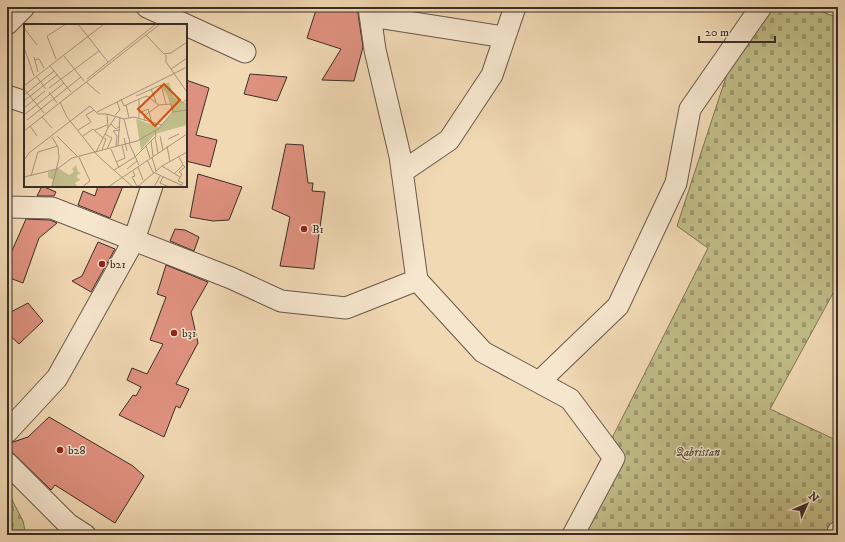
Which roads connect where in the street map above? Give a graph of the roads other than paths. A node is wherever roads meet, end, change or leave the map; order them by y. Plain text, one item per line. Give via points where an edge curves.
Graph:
1 (24, 7) edge
2 (147, 7) edge
3 (515, 7) edge
4 (761, 7) edge
5 (369, 11) edge
6 (7, 24) edge
7 (184, 24) edge
8 (187, 25) edge
9 (504, 37) junction
10 (245, 52) dead end
11 (7, 96) edge
12 (24, 102) edge
13 (402, 172) junction
14 (152, 187) edge
15 (7, 207) edge
16 (134, 240) junction
17 (417, 280) junction
18 (539, 382) junction
19 (7, 432) edge
20 (7, 464) edge
21 (838, 532) edge
22 (85, 535) edge
23 (573, 535) edge
24 (838, 535) edge

1 - 6 street
2 - 7 street
3 - 9 street
4 - 18 street via 690,109 676,183 618,306
5 - 9 street
5 - 13 street
8 - 10 street
9 - 13 street via 492,75 449,140
11 - 12 street
13 - 17 street
14 - 16 street
15 - 16 street via 52,208
16 - 17 street via 231,278 281,301 346,308
16 - 19 street via 58,378
17 - 18 street via 483,352
18 - 23 street via 570,399 614,458
20 - 22 street via 68,524
21 - 24 street

